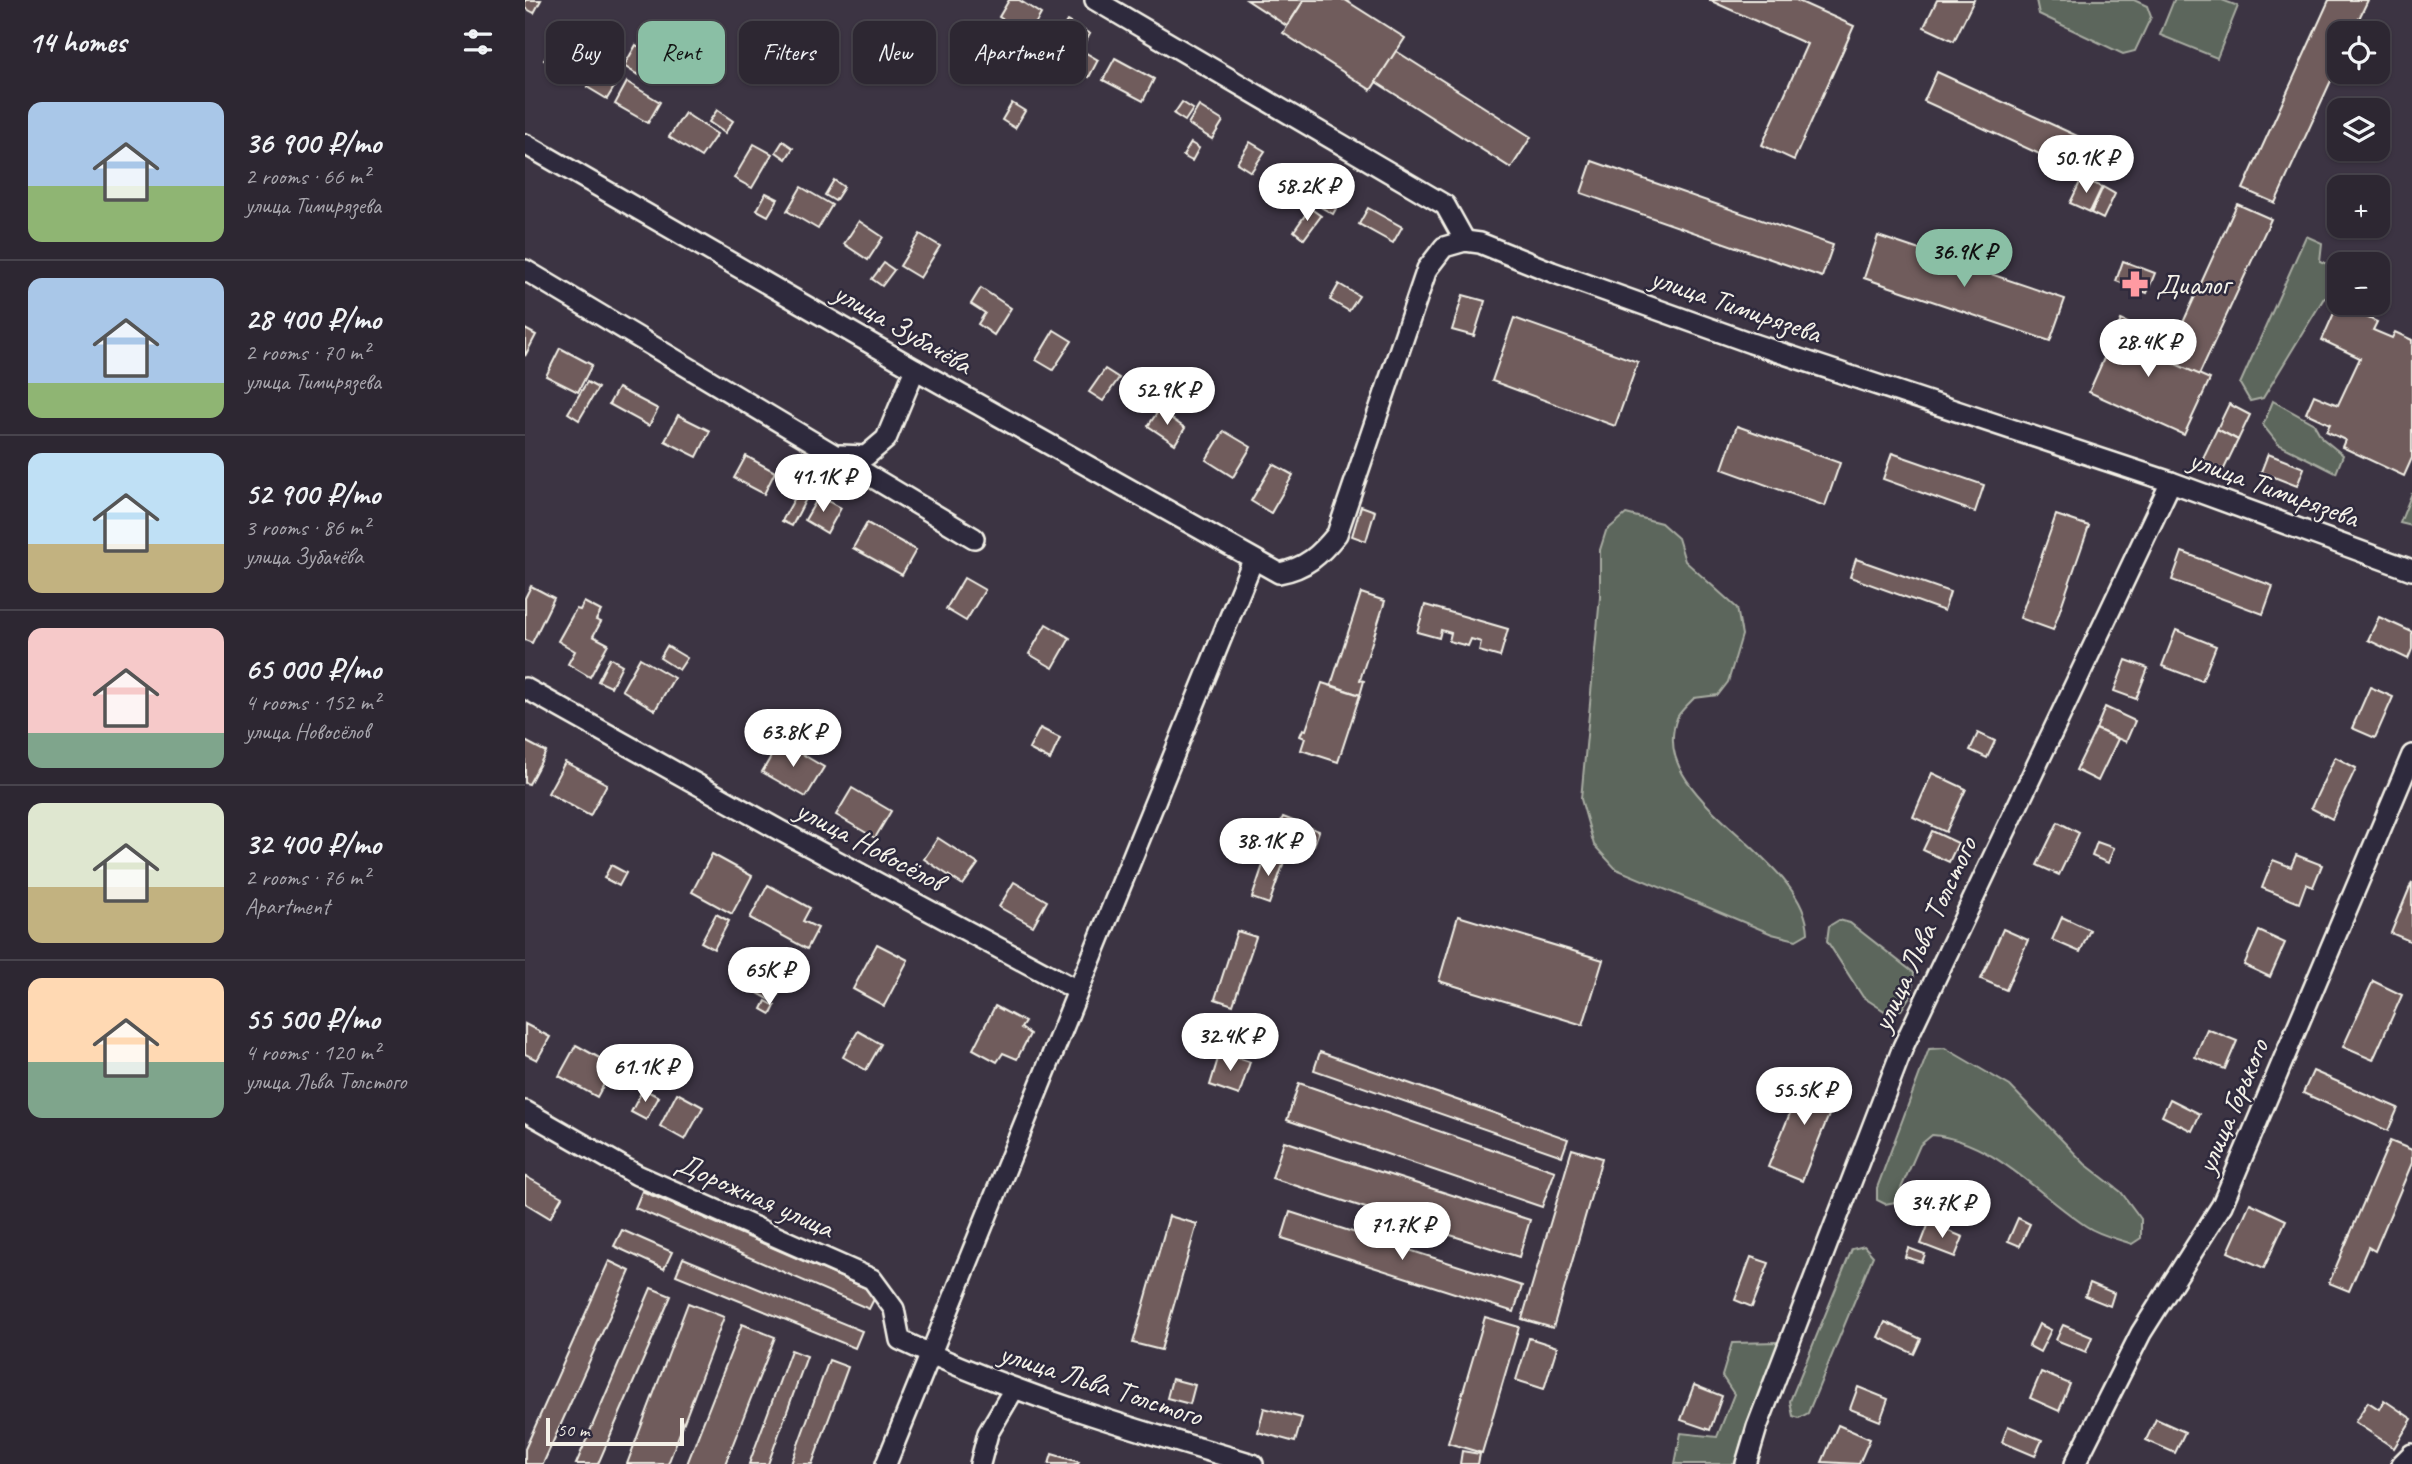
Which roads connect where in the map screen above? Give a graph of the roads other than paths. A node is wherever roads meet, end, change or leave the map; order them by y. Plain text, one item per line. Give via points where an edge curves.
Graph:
1 (1095, 0) edge
2 (525, 144) edge
3 (1465, 241) junction
4 (525, 270) edge
5 (915, 369) junction
6 (839, 455) junction
7 (2171, 482) junction
8 (974, 538) dead end
9 (1253, 560) junction
10 (2412, 570) edge
11 (525, 688) edge
12 (2412, 755) edge
13 (1077, 990) junction
14 (525, 1111) edge
15 (931, 1355) junction
16 (1014, 1389) junction
17 (2412, 1454) edge
18 (886, 1464) edge
19 (980, 1464) edge
20 (1253, 1464) edge
21 (1746, 1464) edge
22 (2075, 1464) edge
23 (2402, 1464) edge

1 - 3 street via 1445,205
2 - 5 street, улица Зубачёва
3 - 7 street, улица Тимирязева via 1751,343
3 - 9 street, улица Зубачёва via 1444,247 1427,269 1337,534 1301,569 1279,573
4 - 6 street
5 - 6 street via 886,439 866,456
5 - 9 street, улица Зубачёва
6 - 8 street
7 - 10 street, улица Тимирязева
7 - 21 street, улица Льва Толстого via 1903,1048
9 - 13 street
11 - 13 street, улица Новосёлов
12 - 22 street, улица Горького via 2222,1205 2141,1332
13 - 15 street
14 - 15 street, Дорожная улица via 637,1175 873,1279 894,1309 900,1340
15 - 16 street, улица Льва Толстого
15 - 18 street
16 - 19 street via 988,1433
16 - 20 street, улица Льва Толстого
17 - 23 street

